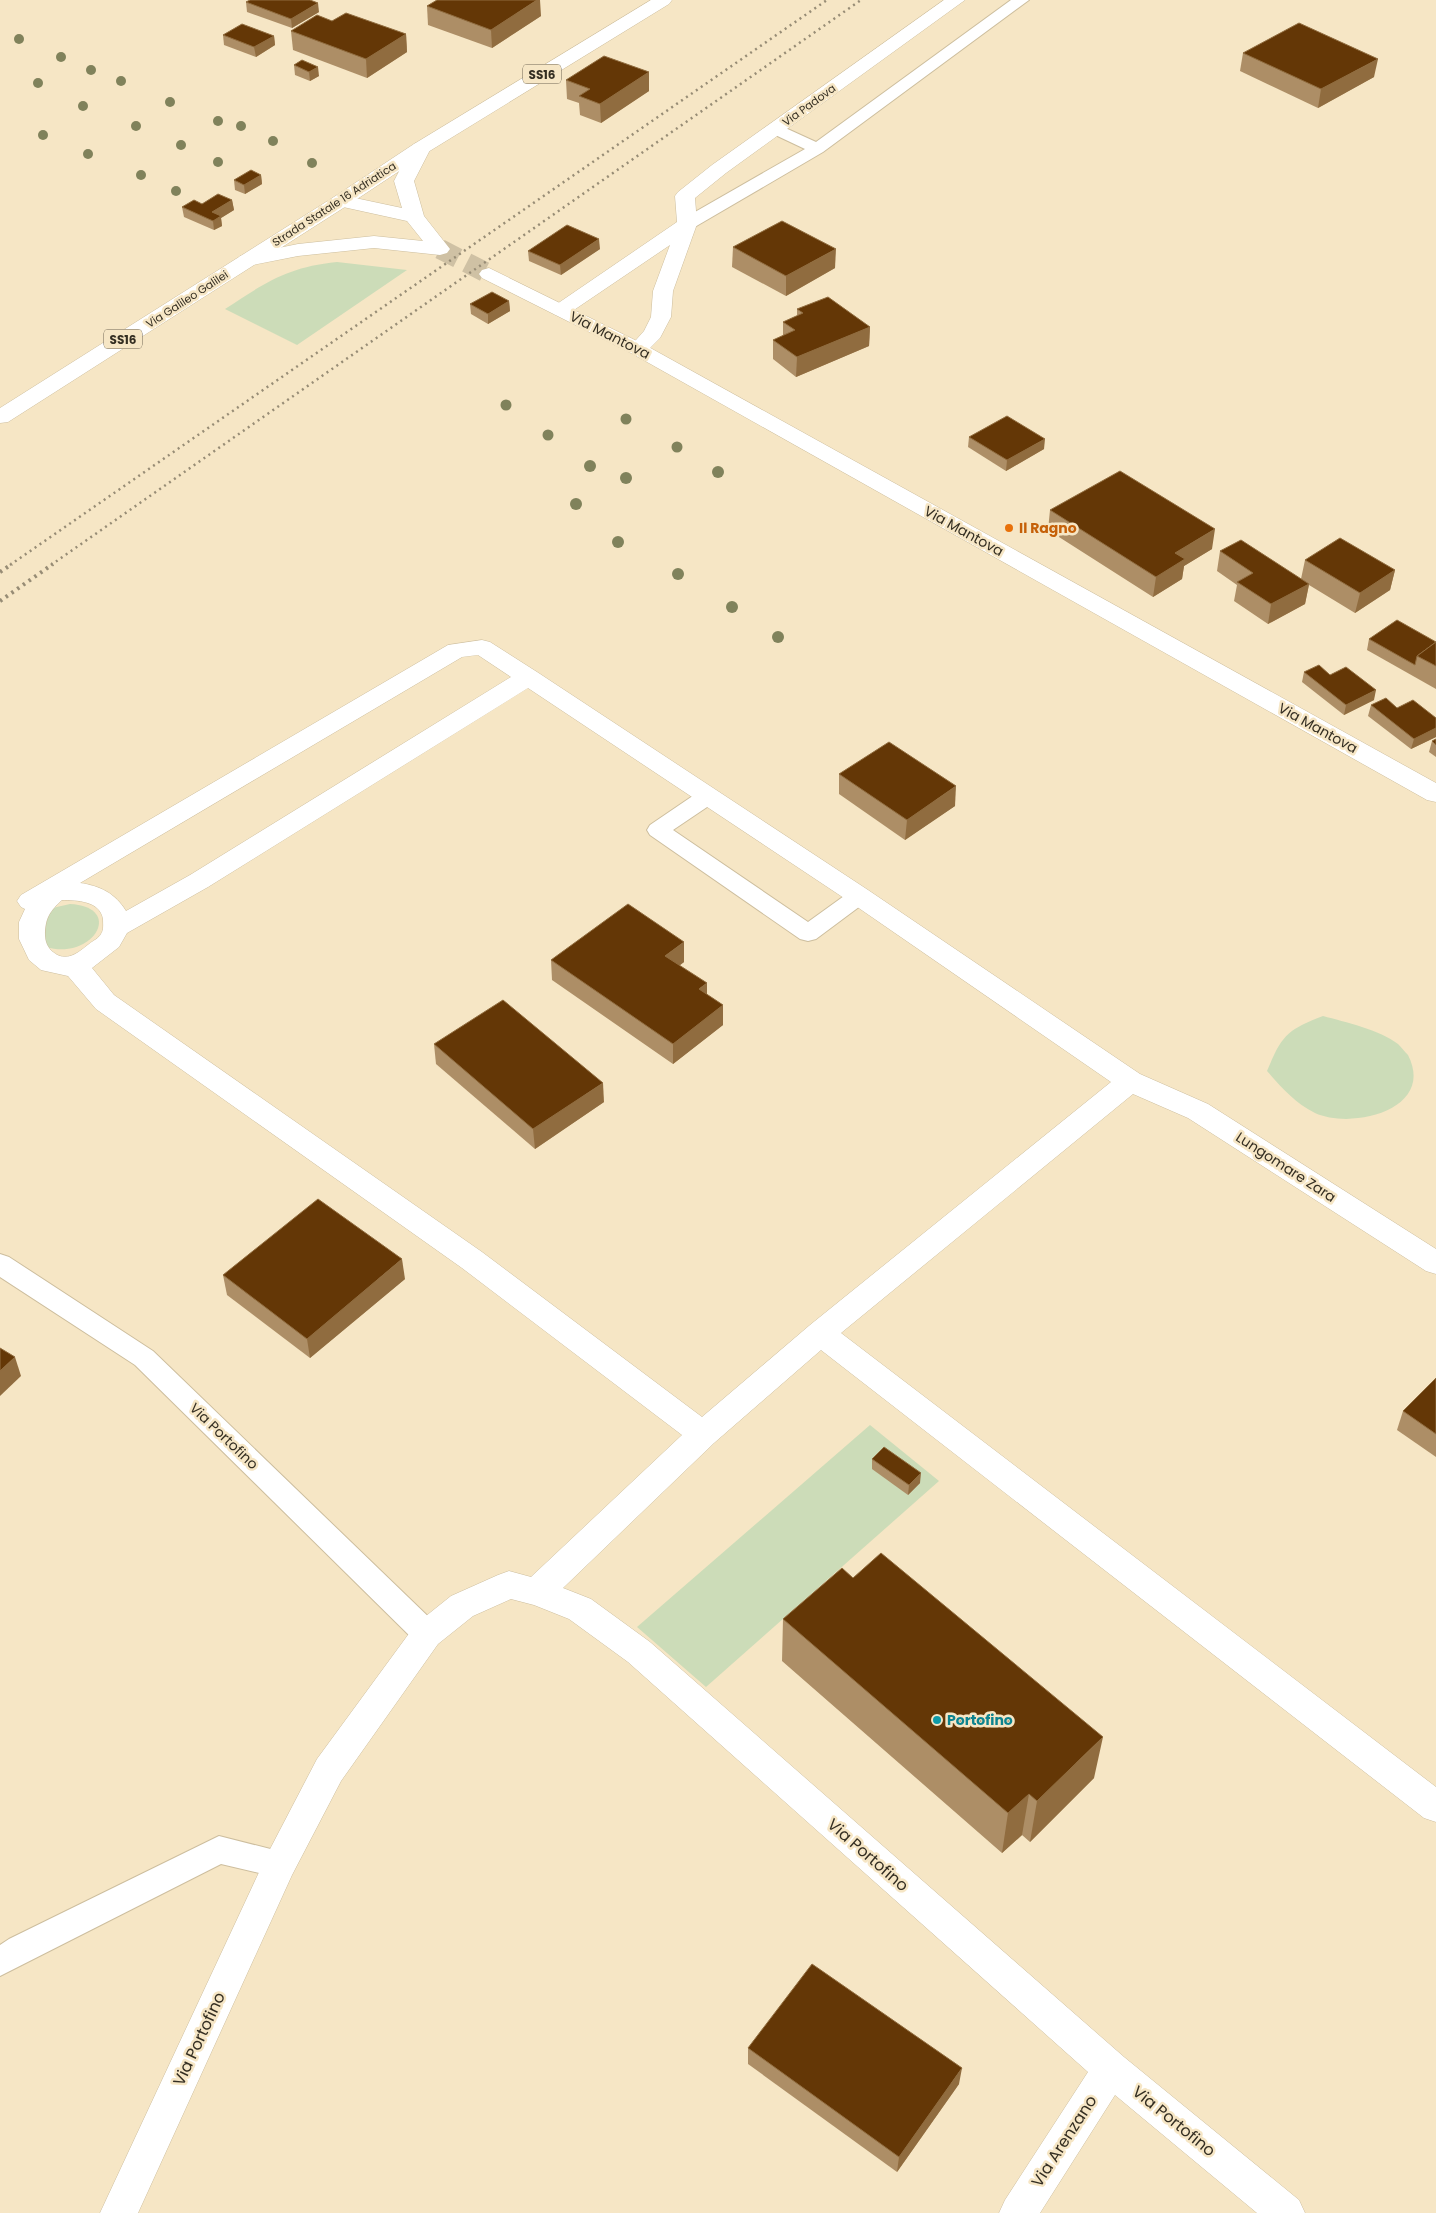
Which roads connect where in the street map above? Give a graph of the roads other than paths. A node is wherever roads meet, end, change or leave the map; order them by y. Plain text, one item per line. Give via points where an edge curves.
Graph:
1 (663, 0) edge
2 (956, 0) edge
3 (1022, 0) edge
4 (775, 129) junction
5 (421, 148) junction
6 (817, 149) junction
7 (341, 201) junction
8 (414, 217) junction
9 (687, 224) junction
10 (374, 242) junction
11 (247, 260) junction
12 (489, 274) tunnel mouth
13 (561, 310) junction
14 (638, 349) junction
15 (0, 418) edge
16 (529, 678) junction
17 (1436, 794) edge
18 (708, 796) junction
19 (859, 896) junction
20 (30, 901) junction
21 (116, 928) junction
22 (73, 964) junction
23 (1130, 1081) junction
24 (1436, 1263) edge
25 (0, 1264) edge
26 (820, 1333) junction
27 (702, 1434) junction
28 (537, 1592) junction
29 (427, 1634) junction
30 (1436, 1807) edge
31 (280, 1864) junction
32 (0, 1962) edge
33 (1111, 2069) junction
34 (119, 2213) edge
35 (1018, 2213) edge
36 (1286, 2213) edge

1 - 5 street, SS16
2 - 4 street, Via Padova
3 - 6 lane
4 - 6 lane
4 - 9 street, Via Padova via 685,196
5 - 7 street, Strada Statale 16 Adriatica / SS16
5 - 8 street via 404,181
6 - 9 lane
7 - 8 street
7 - 10 street
7 - 11 street, Strada Statale 16 Adriatica / SS16
8 - 10 street via 440,249
9 - 13 street
9 - 14 street, Via Padova via 663,291 661,317 653,334
10 - 11 street via 298,250
11 - 15 street, Via Galileo Galilei / SS16
12 - 13 street, Via Mantova
13 - 14 street, Via Mantova
14 - 17 street, Via Mantova
16 - 18 street, Lungomare Zara
16 - 20 street, Lungomare Zara via 482,647 456,650
16 - 21 street via 199,881
18 - 19 street, Lungomare Zara
18 - 19 lane via 658,830 808,933
19 - 23 street, Lungomare Zara
20 - 21 street via 56,891 88,893 111,907 116,917
20 - 22 street via 14,914 8,935 12,950 22,959 37,965
21 - 22 street via 112,940 102,950
22 - 27 street via 105,1002 472,1260
23 - 24 street, Lungomare Zara via 1198,1111
23 - 26 street
25 - 29 lane, Via Portofino via 144,1358
26 - 27 street
26 - 30 street
27 - 28 street
28 - 29 street, Via Portofino via 509,1585 462,1606
28 - 33 street, Via Portofino via 580,1609 639,1652
29 - 31 street, Via Portofino via 329,1770
31 - 32 lane via 219,1850
31 - 34 street, Via Portofino
33 - 35 street, Via Arenzano
33 - 36 street, Via Portofino

